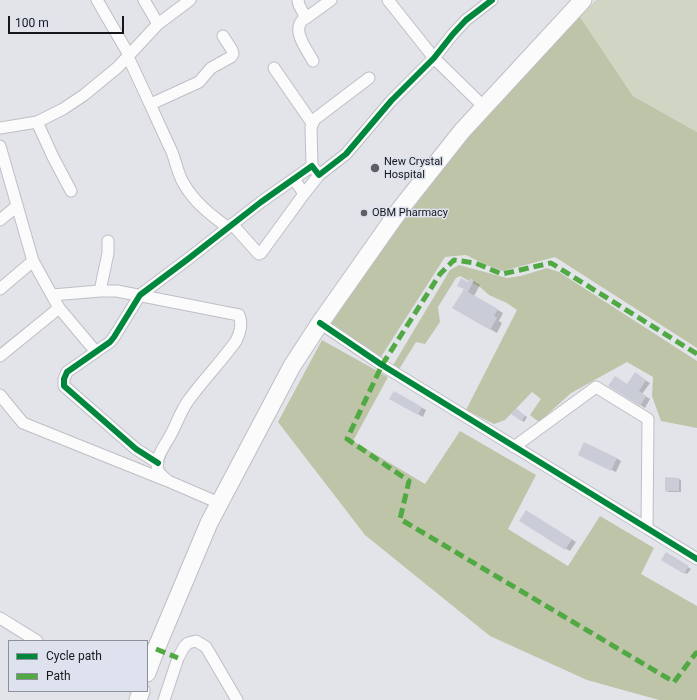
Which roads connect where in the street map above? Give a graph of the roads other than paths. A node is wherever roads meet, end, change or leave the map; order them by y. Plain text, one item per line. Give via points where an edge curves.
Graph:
1 (97, 0) edge
2 (144, 0) edge
3 (190, 0) edge
4 (298, 0) edge
5 (331, 0) edge
6 (388, 0) edge
7 (492, 0) edge
8 (583, 0) edge
9 (306, 18) junction
10 (158, 24) junction
11 (223, 36) dead end
12 (128, 56) junction
13 (434, 58) junction
14 (313, 61) dead end
15 (274, 68) dead end
16 (369, 78) dead end
17 (151, 104) junction
18 (484, 107) junction
19 (37, 122) junction
20 (312, 123) junction
21 (0, 128) edge
22 (0, 146) edge
23 (312, 166) junction
24 (319, 175) junction
25 (294, 179) junction
26 (71, 190) dead end
27 (304, 194) junction
28 (17, 206) junction
29 (0, 220) edge
30 (229, 226) junction
31 (108, 241) dead end
32 (33, 261) junction
33 (0, 289) edge
34 (100, 291) junction
35 (52, 295) junction
36 (140, 295) junction
37 (59, 308) junction
38 (320, 323) junction
39 (96, 352) junction
40 (0, 356) edge
41 (0, 395) edge
42 (514, 446) junction
43 (158, 463) junction
44 (168, 481) junction
45 (219, 503) junction
46 (647, 528) junction
47 (697, 559) edge
48 (0, 618) edge
49 (35, 640) edge
50 (148, 670) edge
51 (164, 700) edge
52 (238, 700) edge

1 - 12 street
2 - 10 street
3 - 10 street
4 - 9 street via 298,5
5 - 9 street
6 - 13 street
7 - 13 street via 466,20
8 - 18 highway
9 - 14 street via 300,22 300,37
10 - 12 street
11 - 17 street via 232,50 231,57 211,68 200,82
12 - 17 street
12 - 19 street via 84,95
13 - 18 street
13 - 24 street via 391,101 346,154
15 - 20 street
16 - 20 street
17 - 30 street via 183,183 207,211
18 - 38 highway via 401,208
19 - 21 street
19 - 26 street
20 - 23 street
22 - 28 street
23 - 24 street
23 - 25 street
24 - 27 street
25 - 27 street
25 - 30 street
27 - 30 street via 259,254
28 - 29 street
28 - 32 street
30 - 36 street
31 - 34 street
32 - 33 street
32 - 35 street
34 - 35 street
34 - 36 street
35 - 37 street
36 - 39 street via 114,337
36 - 43 street via 240,317 240,331 236,341 180,413
37 - 39 street
37 - 40 street
38 - 42 street via 382,365
38 - 45 highway via 292,366
39 - 43 street via 67,372 64,386 131,444
41 - 44 street via 23,423
42 - 46 street
42 - 46 street via 596,387 603,391 648,419
43 - 44 street via 158,470
44 - 45 street
45 - 50 highway
46 - 47 street
48 - 49 street
51 - 52 street via 178,658 188,643 196,641 206,647

